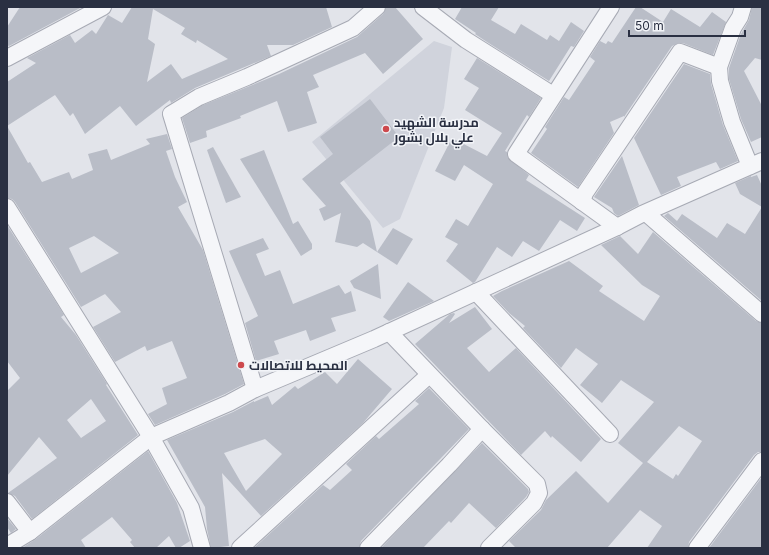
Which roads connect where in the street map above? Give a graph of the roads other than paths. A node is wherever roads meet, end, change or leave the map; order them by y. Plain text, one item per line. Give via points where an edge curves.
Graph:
1 (103, 7) edge
2 (376, 7) edge
3 (423, 7) edge
4 (611, 7) edge
5 (743, 7) edge
6 (7, 58) edge
7 (719, 67) junction
8 (553, 95) junction
9 (756, 163) edge
10 (582, 202) junction
11 (7, 206) edge
12 (646, 213) junction
13 (617, 227) junction
14 (476, 292) junction
15 (762, 314) edge
16 (389, 332) junction
17 (429, 375) junction
18 (255, 389) junction
19 (482, 429) junction
20 (610, 434) dead end
21 (151, 437) junction
22 (762, 461) edge
23 (7, 502) edge
24 (30, 532) junction
25 (8, 547) edge
26 (202, 548) edge
27 (240, 548) edge
28 (368, 548) edge
29 (489, 548) edge
30 (697, 548) edge

1 - 6 street
2 - 18 street via 353,28 200,97 171,114
3 - 8 street via 466,40
4 - 8 street
5 - 7 street
7 - 9 street via 720,81 732,122
7 - 10 street via 680,52 585,193
8 - 10 street via 516,154
9 - 12 street
10 - 13 street
11 - 21 street
12 - 13 street
12 - 15 street
13 - 14 street
14 - 16 street
14 - 20 street
16 - 17 street
16 - 18 street
17 - 19 street
17 - 27 street
18 - 21 street
19 - 28 street
19 - 29 street via 537,484 539,493 534,503
21 - 24 street
21 - 26 street via 191,508
22 - 30 street
23 - 24 street
24 - 25 street

